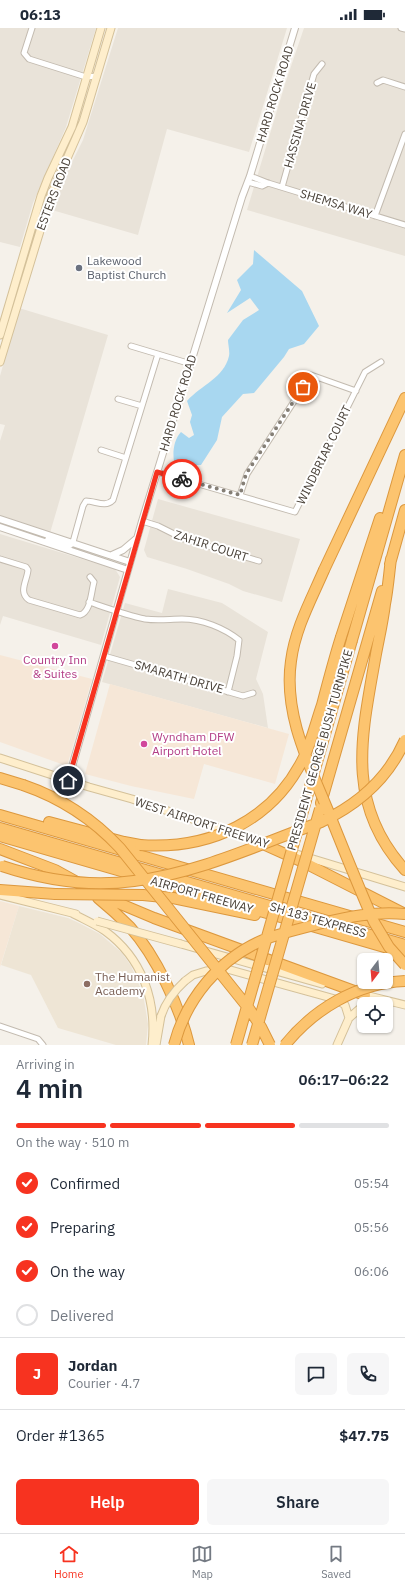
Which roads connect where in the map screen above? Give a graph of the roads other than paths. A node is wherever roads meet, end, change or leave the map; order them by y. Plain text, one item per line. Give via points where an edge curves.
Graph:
1 (32, 28) edge
2 (101, 28) edge
3 (111, 28) edge
4 (295, 28) edge
5 (401, 28) edge
6 (405, 29) edge
7 (322, 64) dead end
8 (97, 76) junction
9 (86, 77) junction
10 (377, 83) dead end
11 (94, 84) junction
12 (405, 87) edge
13 (405, 134) edge
14 (249, 178) junction
15 (282, 187) junction
16 (375, 216) junction
17 (405, 225) edge
18 (15, 298) junction
19 (0, 335) edge
20 (131, 346) dead end
21 (158, 354) junction
22 (0, 362) edge
23 (381, 362) dead end
24 (191, 364) junction
25 (356, 391) junction
26 (405, 398) edge
27 (118, 399) dead end
28 (142, 406) junction
29 (101, 450) dead end
30 (405, 455) edge
31 (126, 458) junction
32 (400, 470) junction
33 (157, 472) junction
34 (240, 495) junction
35 (405, 510) edge
36 (2, 521) edge
37 (142, 521) junction
38 (0, 527) edge
39 (29, 537) junction
40 (136, 539) junction
41 (73, 542) junction
42 (112, 555) junction
43 (0, 559) edge
44 (391, 559) junction
45 (259, 561) dead end
46 (130, 562) junction
47 (128, 570) junction
48 (90, 577) dead end
49 (89, 602) junction
50 (116, 611) junction
51 (104, 656) junction
52 (228, 692) junction
53 (253, 693) dead end
54 (405, 740) edge
55 (0, 758) edge
56 (0, 778) edge
57 (68, 781) junction
58 (0, 808) edge
59 (0, 815) edge
60 (0, 823) edge
61 (0, 828) edge
62 (0, 836) edge
63 (254, 840) junction
64 (0, 849) edge
65 (1, 866) edge
66 (405, 870) edge
67 (405, 887) edge
68 (86, 888) junction
69 (0, 890) edge
70 (0, 895) edge
71 (72, 913) junction
72 (405, 914) edge
73 (296, 922) junction
74 (405, 932) edge
75 (405, 939) edge
76 (405, 945) edge
77 (405, 953) edge
78 (405, 965) edge
79 (405, 981) edge
80 (357, 998) edge
81 (357, 999) edge
82 (393, 1004) edge
83 (393, 1005) edge
84 (405, 1006) edge
85 (357, 1010) edge
86 (349, 1018) junction
87 (0, 1026) edge
88 (42, 1045) edge
89 (152, 1045) edge
90 (156, 1045) edge
91 (174, 1045) edge
92 (189, 1045) edge
93 (236, 1045) edge
94 (252, 1045) edge
95 (270, 1045) edge
96 (285, 1045) edge
97 (337, 1045) edge

1 - 9 street via 24,53 26,57
2 - 9 main road, ESTERS ROAD
3 - 8 main road, ESTERS ROAD
4 - 14 street, HARD ROCK ROAD
5 - 6 street
7 - 15 street, HASSINA DRIVE via 314,74
8 - 9 street
8 - 11 main road, ESTERS ROAD
9 - 11 street
9 - 18 main road, ESTERS ROAD via 72,128 41,196
10 - 12 street via 383,80
11 - 18 main road, ESTERS ROAD via 79,134 51,195
13 - 16 street
14 - 15 street, SHEMSA WAY
14 - 24 street, HARD ROCK ROAD
15 - 16 street, SHEMSA WAY
16 - 17 street, SHEMSA WAY
18 - 19 main road, ESTERS ROAD
18 - 22 main road, ESTERS ROAD
20 - 21 street
21 - 24 street
21 - 28 street
23 - 25 street, WINDBRIAR COURT via 365,372
24 - 33 street, HARD ROCK ROAD
25 - 34 street via 311,375 246,474
25 - 34 street, WINDBRIAR COURT via 295,512
26 - 78 highway, bridge via 299,626 292,650 289,684 293,714 301,740 371,915 389,947
27 - 28 street
28 - 31 street
29 - 31 street
30 - 32 highway, PRESIDENT GEORGE BUSH TURNPIKE
31 - 41 street via 113,500 104,505 86,501
32 - 58 highway, bridge via 382,511 341,637 312,738 295,773 276,798 240,825 212,838 172,846 124,842
32 - 93 highway, PRESIDENT GEORGE BUSH TURNPIKE, bridge
33 - 34 street, WINDBRIAR COURT
33 - 37 street, HARD ROCK ROAD
35 - 44 highway, PRESIDENT GEORGE BUSH TURNPIKE
36 - 41 street
37 - 40 street, HARD ROCK ROAD
37 - 45 street, ZAHIR COURT via 158,526 184,540
38 - 39 street
39 - 41 street via 37,536 70,545
39 - 47 street
40 - 42 street
40 - 46 street, HARD ROCK ROAD
41 - 42 street
42 - 46 street
43 - 49 street via 26,567 28,570 23,593 29,600 80,615 86,611
44 - 66 highway via 362,739 363,778 375,824
44 - 94 highway, PRESIDENT GEORGE BUSH TURNPIKE, bridge
46 - 47 street, HARD ROCK ROAD
47 - 50 street, HARD ROCK ROAD
48 - 49 street via 94,582
49 - 50 street
50 - 51 street, HARD ROCK ROAD
50 - 52 street via 146,619 203,622 229,632 239,640
51 - 52 street, SMARATH DRIVE
51 - 57 street, HARD ROCK ROAD
52 - 53 street, SMARATH DRIVE via 244,696
54 - 65 highway, bridge via 391,766 374,787 343,811 321,822 197,868 140,880 99,883 56,879
55 - 57 main road, WEST AIRPORT FREEWAY
56 - 95 highway, bridge via 52,796 112,838 246,1003
57 - 63 main road, WEST AIRPORT FREEWAY via 132,799
59 - 74 highway, AIRPORT FREEWAY
60 - 75 highway, SH 183 TEXPRESS
61 - 76 highway, SH 183 TEXPRESS
62 - 73 highway, AIRPORT FREEWAY
63 - 67 main road, WEST AIRPORT FREEWAY
63 - 72 highway
64 - 68 highway via 55,870
68 - 80 highway via 118,904
68 - 92 highway via 130,928 156,964 178,1010
69 - 73 highway, bridge via 173,898
70 - 71 main road
71 - 81 main road, bridge
71 - 89 main road via 104,930 122,946 136,964 146,983 151,1001 154,1026
72 - 91 highway, bridge via 380,912 353,916 276,935 249,947 217,971 200,990 183,1019
73 - 77 highway, AIRPORT FREEWAY
79 - 96 highway, bridge via 381,984 330,1004
82 - 84 main road
83 - 84 main road
85 - 86 main road
86 - 90 main road, bridge via 345,1005 335,999 235,971 210,970 193,975 166,1002
86 - 97 main road
87 - 88 street via 38,1039

